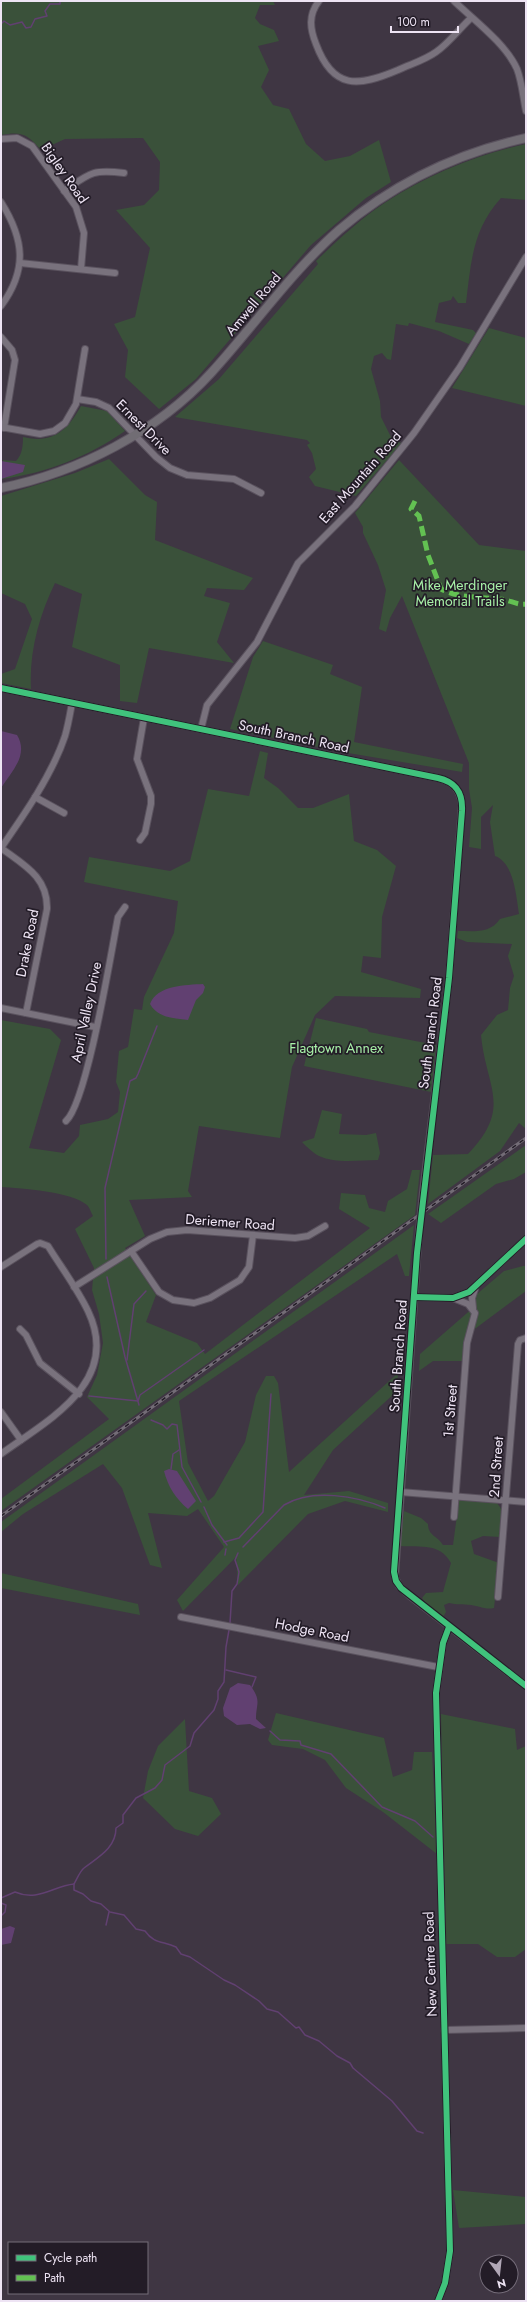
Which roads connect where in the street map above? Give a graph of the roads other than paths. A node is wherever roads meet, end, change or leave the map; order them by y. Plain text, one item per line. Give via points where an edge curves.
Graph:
1 (319, 1) edge
2 (454, 1) edge
3 (471, 18) junction
4 (526, 111) edge
5 (526, 138) edge
6 (1, 139) edge
7 (124, 173) dead end
8 (64, 190) junction
9 (2, 204) edge
10 (526, 258) edge
11 (20, 263) junction
12 (82, 269) junction
13 (114, 273) dead end
14 (1, 306) edge
15 (1, 336) edge
16 (84, 349) dead end
17 (77, 399) junction
18 (2, 428) edge
19 (135, 434) junction
20 (1, 488) edge
21 (261, 493) dead end
22 (1, 688) edge
23 (72, 703) junction
24 (144, 718) junction
25 (201, 729) junction
26 (35, 798) junction
27 (64, 813) dead end
28 (140, 840) dead end
29 (1, 848) edge
30 (125, 907) dead end
31 (1, 1008) edge
32 (26, 1013) junction
33 (95, 1027) junction
34 (66, 1121) dead end
35 (325, 1226) dead end
36 (253, 1235) junction
37 (526, 1239) edge
38 (131, 1251) junction
39 (1, 1258) edge
40 (3, 1266) edge
41 (74, 1287) junction
42 (476, 1287) junction
43 (414, 1297) junction
44 (453, 1298) junction
45 (473, 1308) junction
46 (20, 1329) dead end
47 (523, 1339) edge
48 (79, 1394) junction
49 (1, 1412) edge
50 (21, 1440) junction
51 (1, 1454) edge
52 (400, 1492) junction
53 (455, 1496) junction
54 (506, 1500) junction
55 (526, 1502) edge
56 (454, 1517) dead end
57 (498, 1597) dead end
58 (181, 1617) dead end
59 (450, 1627) junction
60 (438, 1667) junction
61 (526, 1686) edge
62 (526, 2028) edge
63 (444, 2030) junction
64 (438, 2301) edge

1 - 3 street via 314,8 310,24 321,59 334,75 355,82 373,80 428,57 438,51
2 - 3 street
3 - 4 street via 504,48 513,62
5 - 19 main road, Amwell Road via 495,145 441,165 395,189 360,214 313,255 210,374 168,412
6 - 8 street, Bigley Road via 17,138 32,146
7 - 8 street via 96,171
8 - 12 street, Bigley Road via 79,213 83,226 85,240
9 - 11 street via 16,230
10 - 25 street, East Mountain Road via 460,367 414,432 355,506 298,563 258,642 207,705
11 - 12 street
11 - 14 street via 15,282
12 - 13 street
15 - 18 street via 12,350 15,360
16 - 17 street
17 - 18 street via 70,417 54,431 33,434
17 - 19 street, Ernest Drive via 104,405
19 - 20 main road, Amwell Road via 101,454 68,468
19 - 21 street, Ernest Drive via 161,462 176,471 193,476 234,479
22 - 23 street, South Branch Road
23 - 24 street, South Branch Road
23 - 26 street via 63,741
24 - 25 street, South Branch Road
24 - 28 street via 137,759 151,804 146,833
25 - 43 street, South Branch Road, bridge via 438,778 451,782 462,799 449,971 423,1192
26 - 27 street
26 - 29 street
29 - 32 street, Drake Road via 35,873 46,895 46,909
30 - 33 street, April Valley Drive via 118,917
31 - 32 street
32 - 33 street
33 - 34 street, April Valley Drive via 74,1111
35 - 36 street, Deriemer Road via 302,1238
36 - 38 street, Deriemer Road via 177,1230 159,1234
36 - 38 street via 249,1267 240,1280 210,1298 194,1303 180,1303 159,1292
37 - 42 street
38 - 41 street, Deriemer Road
39 - 40 street
40 - 41 street via 37,1244 45,1244
41 - 48 street via 88,1312 95,1337 93,1364
42 - 44 street
42 - 45 street, 1st Street via 472,1298
43 - 44 street
43 - 52 street, South Branch Road
44 - 45 street via 462,1300
45 - 53 street, 1st Street via 474,1318 467,1343
46 - 48 street via 26,1335 40,1363
47 - 54 street, 2nd Street via 518,1344
48 - 50 street via 66,1407
49 - 50 street
50 - 51 street
52 - 53 street
52 - 59 street, South Branch Road via 394,1564 396,1580 406,1592
53 - 54 street
53 - 56 street, 1st Street
54 - 55 street
54 - 57 street, 2nd Street
58 - 60 street, Hodge Road
59 - 60 street, New Centre Road via 443,1643
59 - 61 street, South Branch Road
60 - 63 street, New Centre Road via 436,1717
62 - 63 street
63 - 64 street, New Centre Road via 450,2251 445,2284

